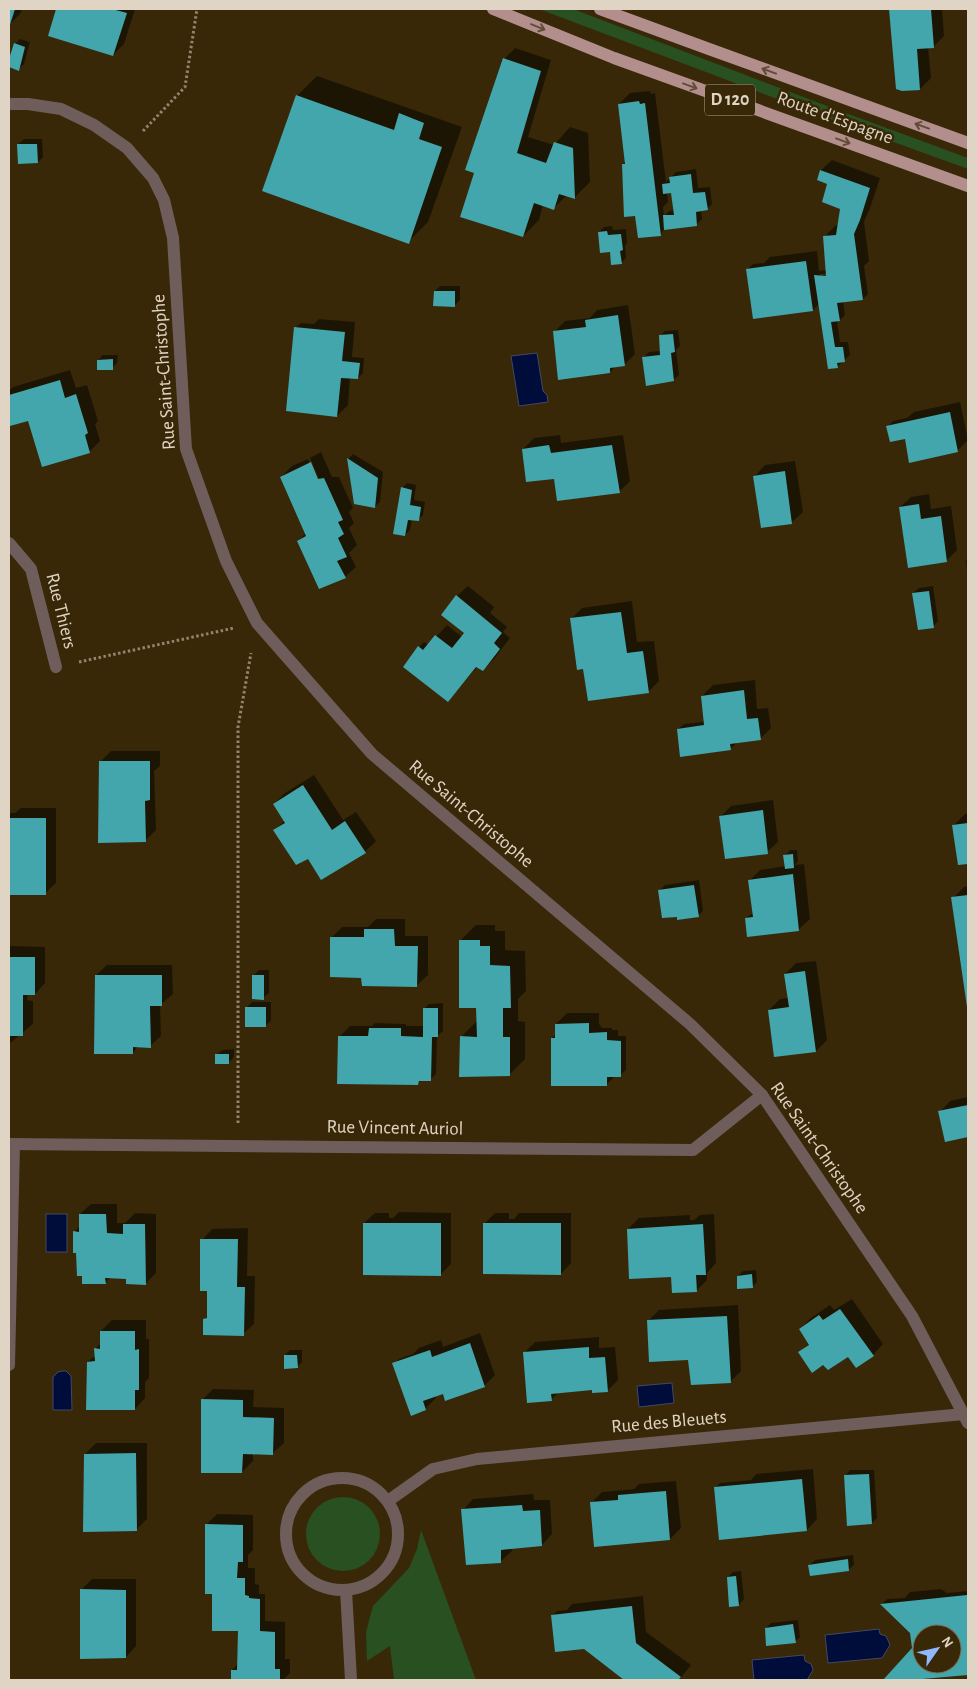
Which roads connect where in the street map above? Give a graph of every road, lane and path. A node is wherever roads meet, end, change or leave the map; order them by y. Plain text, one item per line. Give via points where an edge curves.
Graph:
1 (197, 9) edge
2 (493, 9) edge
3 (600, 9) edge
4 (9, 104) edge
5 (968, 142) edge
6 (127, 148) junction
7 (968, 186) edge
8 (9, 542) edge
9 (257, 623) junction
10 (56, 667) joint
11 (762, 1096) junction
12 (11, 1144) edge
13 (238, 1145) junction
14 (9, 1365) edge
15 (966, 1419) edge
16 (388, 1502) junction
17 (346, 1590) junction
18 (351, 1680) edge

1 - 6 path via 184,87
2 -> 7 main road, Route d'Espagne / D 120 via 614,58
5 -> 3 main road, Route d'Espagne / D 120
4 - 6 street via 61,109 94,125
6 - 9 street, Rue Saint-Christophe via 153,178 164,200 173,238 186,450 226,561
8 - 10 street, Rue Thiers via 32,569
9 - 10 path
9 - 11 street, Rue Saint-Christophe via 372,754 690,1024
9 - 13 path via 238,727
11 - 13 street, Rue Vincent Auriol via 693,1150
11 - 15 street, Rue Saint-Christophe via 912,1316
12 - 13 street, Rue Vincent Auriol
12 - 14 street
15 - 16 street, Rue des Bleuets via 477,1459 433,1469
16 - 17 street via 397,1517 396,1552 377,1579 363,1587
16 - 17 street via 374,1488 356,1480 336,1478 318,1483 302,1494 291,1510 286,1529 287,1549 296,1566 310,1580 327,1589
17 - 18 street

